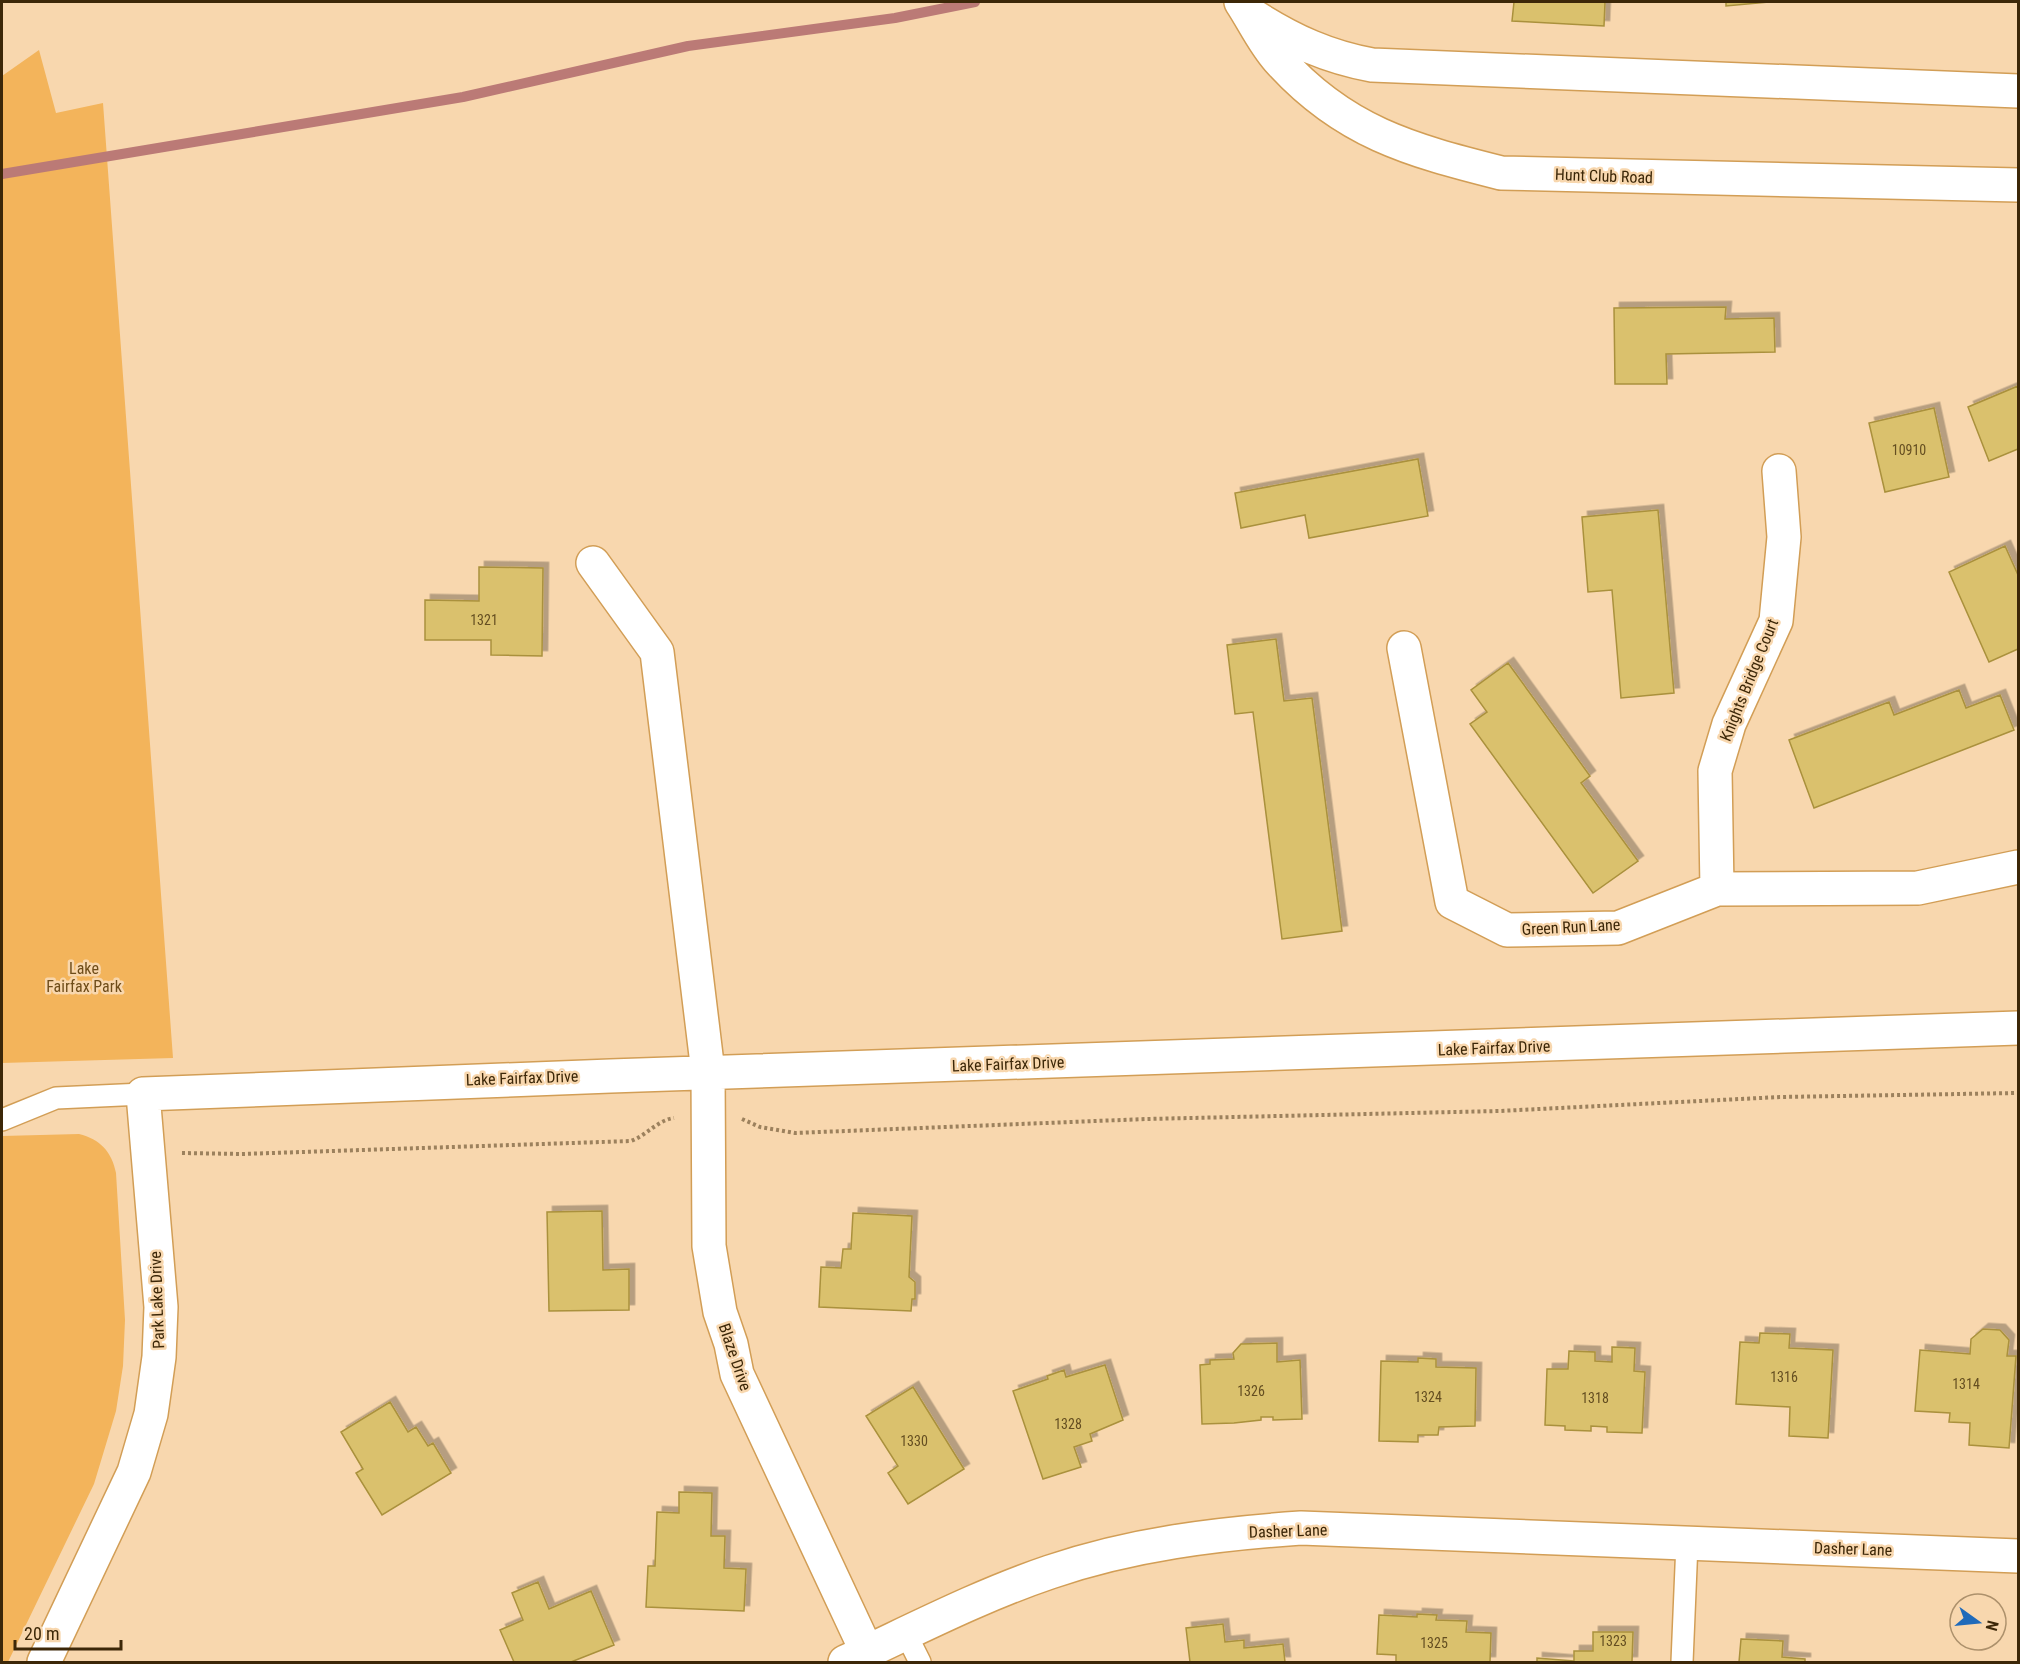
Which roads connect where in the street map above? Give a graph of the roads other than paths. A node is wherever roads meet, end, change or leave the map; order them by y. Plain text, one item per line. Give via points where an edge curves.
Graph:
1 (1244, 7) edge
2 (2019, 91) edge
3 (2019, 185) edge
4 (1779, 471) dead end
5 (592, 563) dead end
6 (1404, 648) dead end
7 (2019, 867) edge
8 (1717, 889) junction
9 (2019, 1028) edge
10 (708, 1072) junction
11 (143, 1094) junction
12 (2, 1120) edge
13 (1687, 1543) junction
14 (2019, 1556) edge
15 (913, 1648) edge
16 (856, 1657) edge
17 (44, 1662) edge
18 (1682, 1662) edge

1 - 2 street, Hunt Club Road via 1304,46 1372,65
1 - 3 street, Hunt Club Road via 1276,57 1312,93 1366,130 1420,153 1501,173
4 - 8 street, Knights Bridge Court via 1784,537 1776,621 1729,724 1715,771
5 - 10 street, Blaze Drive via 657,652
6 - 8 street, Green Run Lane via 1452,902 1507,930 1618,928
7 - 8 street, Green Run Lane via 1918,888
9 - 10 street, Lake Fairfax Drive
10 - 11 street, Lake Fairfax Drive
10 - 16 street, Blaze Drive via 709,1246 720,1312 737,1374
11 - 12 lane, Lake Fairfax Drive via 56,1098
11 - 17 street, Park Lake Drive via 160,1307 159,1357 151,1414 134,1472
13 - 14 street, Dasher Lane
13 - 15 street, Dasher Lane via 1301,1528 1220,1533 1134,1548 1050,1572 983,1599
13 - 18 lane
15 - 16 street, Dasher Lane

